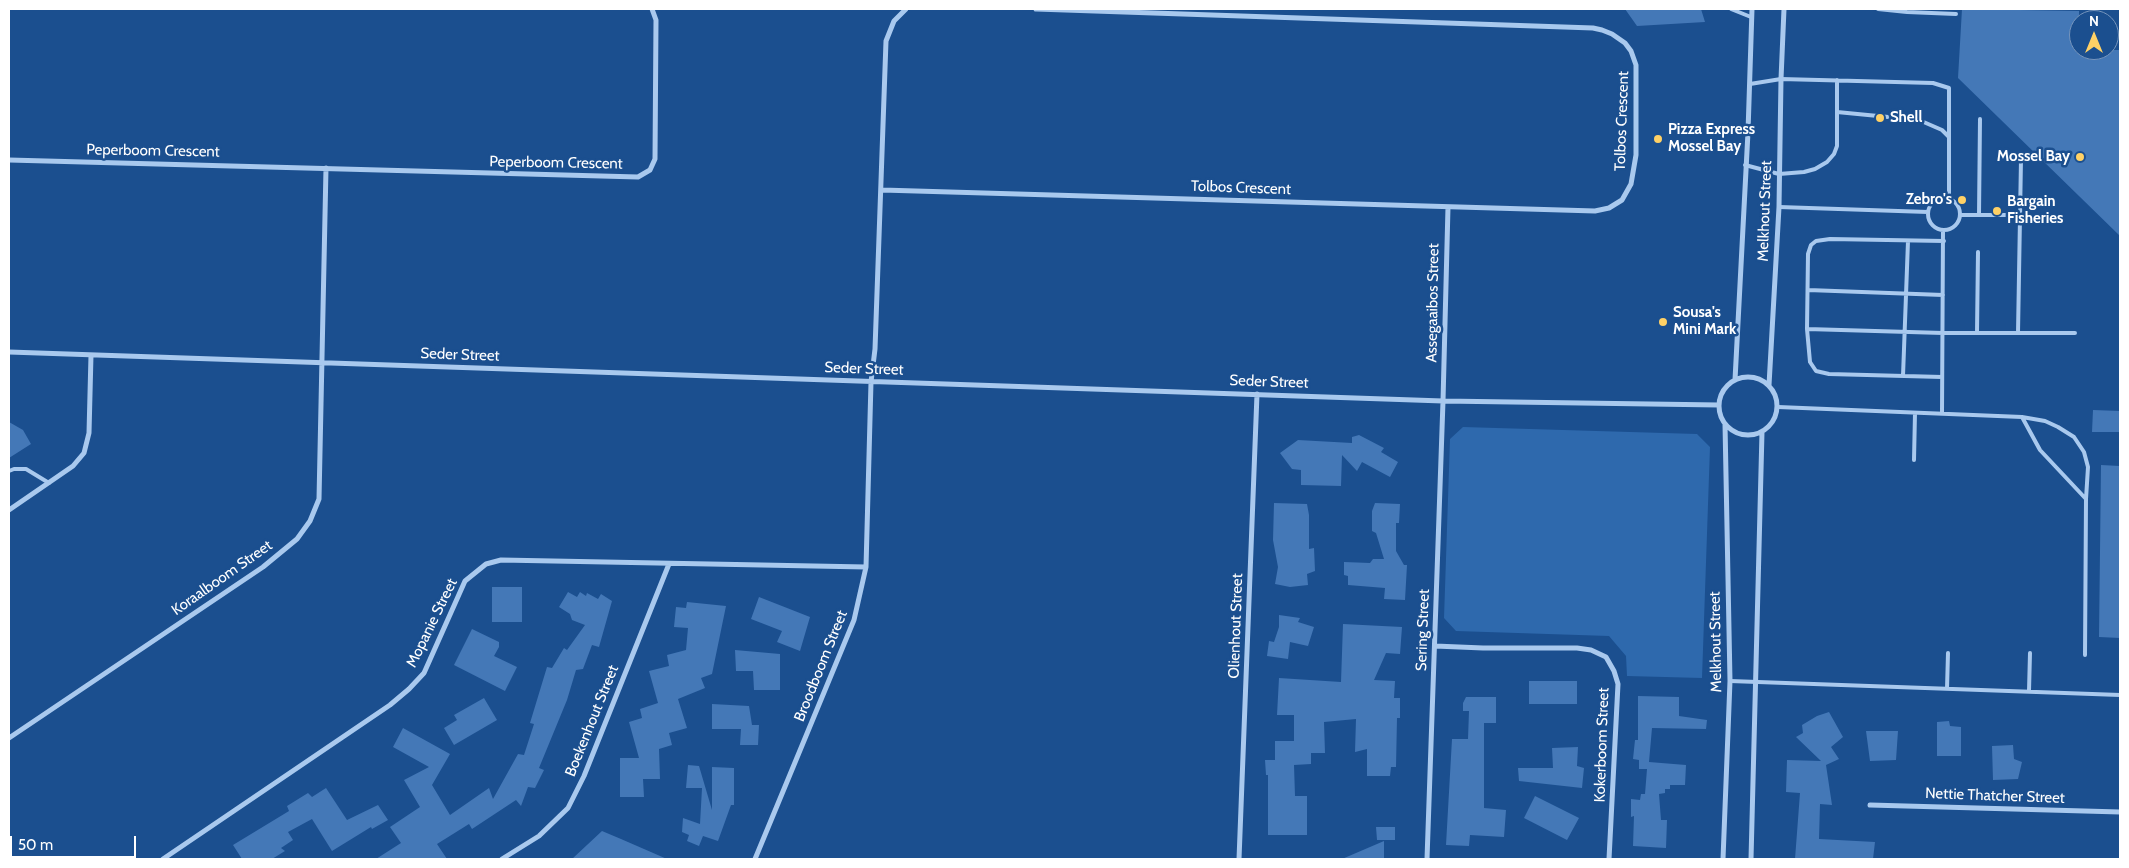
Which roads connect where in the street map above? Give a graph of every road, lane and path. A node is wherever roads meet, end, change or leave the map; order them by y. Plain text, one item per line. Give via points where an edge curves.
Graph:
1 (652, 9) edge
2 (906, 9) edge
3 (1036, 9) edge
4 (1731, 9) edge
5 (1752, 9) edge
6 (1784, 9) edge
7 (1878, 9) edge
8 (1907, 11) edge
9 (1956, 14) dead end
10 (1752, 17) junction
11 (1781, 79) junction
12 (1837, 80) junction
13 (1750, 84) junction
14 (1837, 112) junction
15 (1980, 119) dead end
16 (1950, 137) junction
17 (2021, 159) dead end
18 (9, 160) edge
19 (1745, 164) junction
20 (326, 168) junction
21 (1779, 174) junction
22 (882, 190) junction
23 (1950, 198) junction
24 (1448, 207) junction
25 (1779, 207) junction
26 (1928, 212) junction
27 (1961, 215) junction
28 (1978, 215) junction
29 (2021, 216) junction
30 (1943, 230) junction
31 (1908, 241) junction
32 (1944, 241) junction
33 (1978, 252) dead end
34 (1808, 290) junction
35 (1906, 294) junction
36 (1943, 295) junction
37 (1808, 329) junction
38 (1904, 332) junction
39 (1943, 333) junction
40 (1977, 333) junction
41 (2076, 333) dead end
42 (2018, 334) junction
43 (9, 352) edge
44 (91, 355) junction
45 (322, 363) junction
46 (1902, 376) junction
47 (1942, 377) junction
48 (1735, 380) junction
49 (871, 382) junction
50 (1769, 385) junction
51 (1257, 394) junction
52 (1444, 401) junction
53 (1719, 405) junction
54 (1778, 407) junction
55 (1915, 413) junction
56 (1942, 413) junction
57 (2022, 416) junction
58 (1725, 424) junction
59 (1762, 432) junction
60 (1914, 460) dead end
61 (9, 472) edge
62 (49, 483) junction
63 (2086, 499) junction
64 (9, 510) edge
65 (669, 564) junction
66 (866, 567) junction
67 (1435, 646) junction
68 (1948, 653) dead end
69 (2030, 653) dead end
70 (2085, 655) dead end
71 (1730, 681) junction
72 (1756, 681) junction
73 (1947, 689) junction
74 (2029, 691) junction
75 (2120, 695) edge
76 (9, 738) edge
77 (1870, 805) dead end
78 (2120, 812) edge
79 (163, 859) edge
80 (502, 859) edge
81 (754, 859) edge
82 (1239, 859) edge
83 (1427, 859) edge
84 (1610, 859) edge
85 (1723, 859) edge
86 (1751, 859) edge

1 - 20 street, Peperboom Crescent via 656,20 655,159 644,174 631,177
2 - 22 street via 894,21 886,42
3 - 24 street, Tolbos Crescent via 1593,28 1612,34 1625,44 1636,65 1636,155 1631,184 1622,200 1596,211
4 - 10 lane
5 - 10 street, Melkhout Street
6 - 11 street, Melkhout Street
7 - 8 lane
8 - 9 lane
10 - 13 street, Melkhout Street
11 - 12 lane
11 - 13 lane
11 - 21 street, Melkhout Street
12 - 14 lane
12 - 16 lane via 1932,84 1950,88
13 - 19 street, Melkhout Street
14 - 16 lane via 1919,120
14 - 21 lane via 1837,146 1828,162 1804,172
15 - 28 lane
16 - 23 lane
17 - 29 lane
18 - 20 street, Peperboom Crescent
19 - 21 lane
19 - 48 street, Melkhout Street
20 - 45 street
21 - 25 street, Melkhout Street
22 - 24 street, Tolbos Crescent
22 - 49 street
23 - 26 lane via 1935,200
23 - 27 lane via 1958,204
24 - 52 street, Assegaaibos Street
25 - 26 lane
25 - 50 street, Melkhout Street
26 - 30 lane via 1930,222
27 - 28 lane
27 - 30 lane via 1953,228
28 - 29 lane
29 - 42 lane
30 - 32 lane
31 - 32 lane
31 - 34 lane via 1816,241 1808,254
31 - 35 lane
32 - 36 lane
33 - 40 lane
34 - 35 lane
34 - 37 lane
35 - 36 lane
35 - 38 lane
36 - 39 lane
37 - 38 lane
37 - 46 lane via 1810,362 1816,371
38 - 39 lane
38 - 46 lane
39 - 40 lane
39 - 47 lane
40 - 42 lane
41 - 42 lane
43 - 44 street, Seder Street
44 - 45 street, Seder Street
44 - 62 street via 87,445 80,460
45 - 49 street, Seder Street
45 - 76 street, Koraalboom Street via 319,499 310,521 297,539 263,567
46 - 47 lane
47 - 56 lane
48 - 50 street via 1754,377
48 - 53 street via 1724,391
49 - 51 street, Seder Street
49 - 66 street, Broodboom Street
50 - 54 street
51 - 52 street, Seder Street
51 - 82 street, Olienhout Street
52 - 53 street, Seder Street
52 - 67 street, Sering Street
53 - 58 street
54 - 55 lane
54 - 59 street via 1776,417
55 - 56 lane
55 - 60 lane
56 - 57 lane
57 - 63 lane via 2040,450
57 - 63 lane via 2045,421 2074,437 2084,452 2088,467
58 - 59 street via 1742,434
58 - 71 street, Melkhout Street
59 - 72 street
61 - 62 lane via 26,469
62 - 64 street
63 - 70 lane
65 - 66 street, Mopanie Street
65 - 79 street, Mopanie Street via 501,560 486,564 465,581 424,673 409,689
65 - 80 street, Boekenhout Street via 584,776 568,808 539,836
66 - 81 street, Broodboom Street via 854,620
67 - 83 street, Sering Street
67 - 84 street, Kokerboom Street via 1577,648 1606,657 1618,684
68 - 73 lane
69 - 74 lane
71 - 72 lane
71 - 85 street, Melkhout Street
72 - 73 lane
72 - 86 street
73 - 74 lane
74 - 75 lane
77 - 78 street, Nettie Thatcher Street

